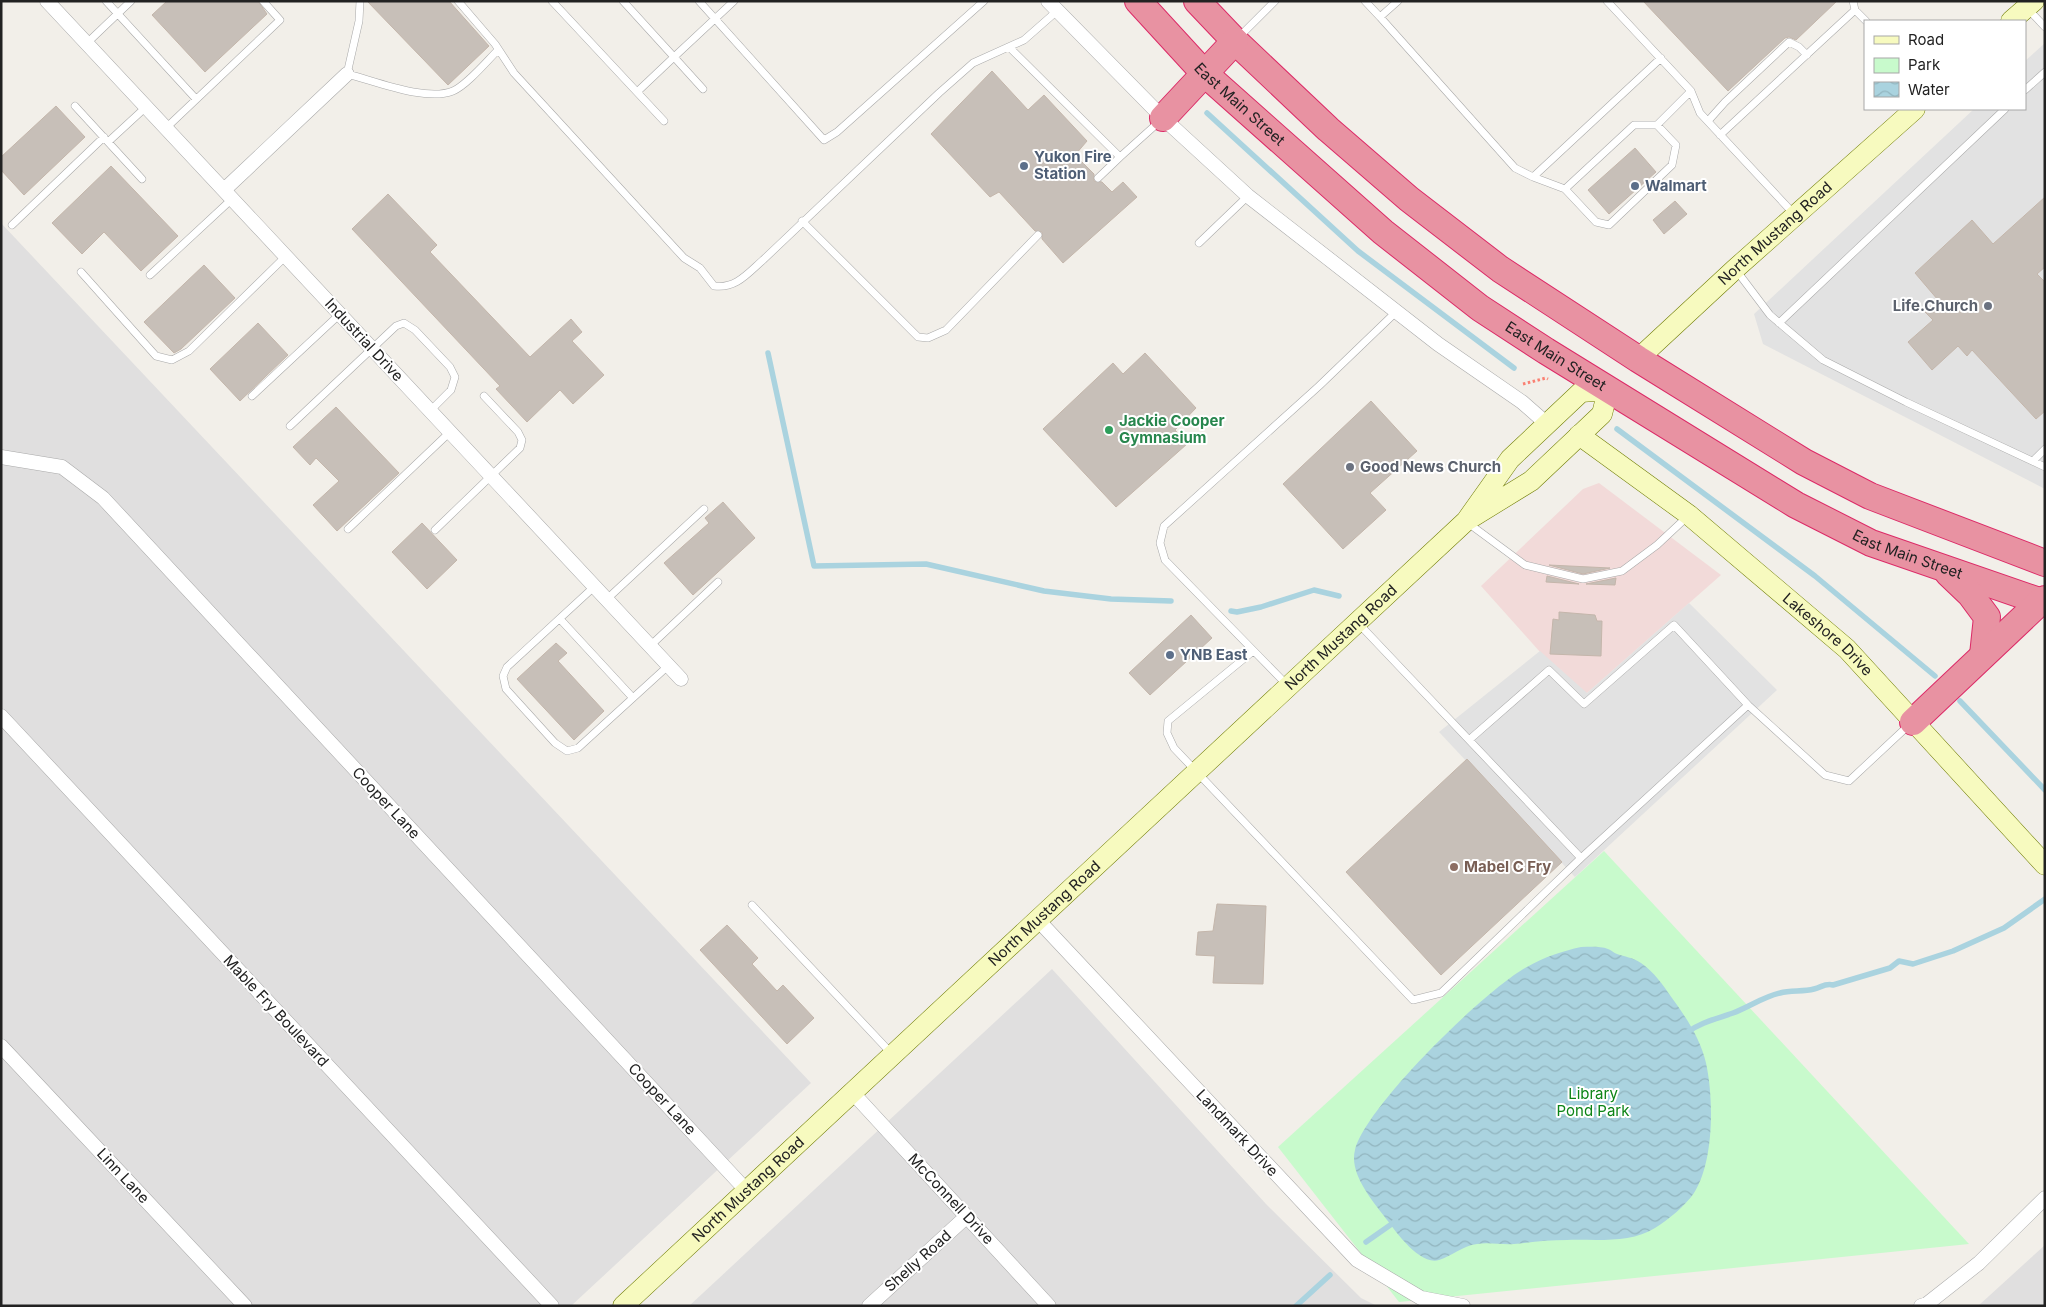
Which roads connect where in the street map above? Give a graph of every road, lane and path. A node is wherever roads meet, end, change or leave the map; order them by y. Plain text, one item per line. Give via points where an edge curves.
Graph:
1 (47, 1) edge
2 (106, 1) edge
3 (131, 1) edge
4 (263, 1) edge
5 (360, 1) edge
6 (458, 1) edge
7 (552, 1) edge
8 (623, 1) edge
9 (699, 1) edge
10 (734, 1) edge
11 (984, 1) edge
12 (1138, 1) edge
13 (1197, 1) edge
14 (1276, 1) edge
15 (1365, 1) edge
16 (1398, 1) edge
17 (1607, 1) edge
18 (1853, 1) edge
19 (2030, 4) edge
20 (1052, 6) edge
21 (1855, 10) junction
22 (118, 14) junction
23 (1380, 17) junction
24 (715, 19) junction
25 (1865, 20) edge
26 (2012, 20) edge
27 (2045, 28) edge
28 (1235, 41) junction
29 (86, 44) junction
30 (1010, 48) junction
31 (498, 50) junction
32 (1807, 55) junction
33 (674, 57) junction
34 (1660, 58) junction
35 (2045, 72) edge
36 (1204, 73) junction
37 (348, 74) junction
38 (703, 89) dead end
39 (2026, 89) edge
40 (1691, 91) junction
41 (637, 92) junction
42 (196, 99) junction
43 (76, 106) dead end
44 (146, 107) junction
45 (1913, 110) edge
46 (2005, 110) edge
47 (1163, 118) junction
48 (664, 121) dead end
49 (1708, 121) junction
50 (1657, 125) junction
51 (166, 128) junction
52 (1720, 135) junction
53 (106, 139) junction
54 (1120, 157) junction
55 (1533, 177) junction
56 (1098, 178) dead end
57 (142, 179) dead end
58 (1565, 189) junction
59 (228, 194) junction
60 (1248, 196) junction
61 (1796, 216) junction
62 (802, 221) junction
63 (12, 225) dead end
64 (1038, 234) dead end
65 (1199, 243) dead end
66 (286, 256) junction
67 (1735, 269) junction
68 (81, 272) dead end
69 (150, 275) dead end
70 (1396, 312) junction
71 (340, 314) junction
72 (1779, 323) junction
73 (373, 348) junction
74 (1638, 360) junction
75 (1536, 380) dead end
76 (1608, 390) junction
77 (252, 396) dead end
78 (484, 396) dead end
79 (1574, 399) junction
80 (431, 410) junction
81 (1547, 424) junction
82 (290, 426) dead end
83 (451, 431) junction
84 (1579, 436) junction
85 (2045, 450) edge
86 (1, 457) edge
87 (2033, 461) junction
88 (2045, 467) edge
89 (492, 475) junction
90 (704, 509) dead end
91 (1689, 515) junction
92 (1466, 521) junction
93 (348, 529) dead end
94 (435, 530) dead end
95 (2045, 563) edge
96 (1942, 568) junction
97 (718, 582) dead end
98 (595, 586) junction
99 (607, 599) junction
100 (2043, 607) edge
101 (560, 619) junction
102 (1357, 622) junction
103 (650, 646) junction
104 (1252, 652) junction
105 (1984, 655) junction
106 (668, 666) junction
107 (681, 679) dead end
108 (1288, 686) junction
109 (633, 698) junction
110 (1748, 705) junction
111 (1, 716) edge
112 (1913, 722) junction
113 (1469, 740) junction
114 (1198, 770) junction
115 (1581, 858) junction
116 (2045, 865) edge
117 (752, 904) dead end
118 (1037, 920) junction
119 (1, 1046) edge
120 (893, 1054) junction
121 (852, 1092) junction
122 (746, 1190) junction
123 (2045, 1198) edge
124 (966, 1217) junction
125 (1938, 1301) edge
126 (245, 1306) edge
127 (552, 1306) edge
128 (623, 1306) edge
129 (869, 1306) edge
130 (1049, 1306) edge
131 (1463, 1306) edge
132 (1921, 1306) edge

1 - 29 street, Industrial Drive
2 - 22 lane
3 - 22 lane
4 - 42 lane via 280,20
5 - 37 lane
6 - 31 lane
7 - 41 lane
8 - 33 lane
9 - 24 lane
10 - 24 lane
11 - 24 lane via 824,140
12 - 36 highway, East Main Street
13 - 28 highway
14 - 28 lane
15 - 23 lane
16 - 23 lane
17 - 34 lane
18 - 21 lane
19 - 26 main road
19 - 27 lane
20 - 30 lane via 1024,40
20 - 47 street
21 - 25 lane
21 - 32 lane
22 - 29 lane
22 - 42 lane
23 - 55 lane via 1515,168
24 - 33 lane
28 - 36 highway
28 - 74 highway via 1328,129 1409,199 1500,270
29 - 44 street, Industrial Drive
30 - 54 lane
30 - 62 lane via 973,63
31 - 37 lane via 454,91 438,95
31 - 62 lane via 514,74 684,258 700,268 714,286 726,288 738,282
32 - 49 lane via 1789,42
32 - 52 lane
33 - 38 lane
33 - 41 lane
34 - 40 lane
34 - 55 lane
35 - 39 lane
36 - 47 highway
36 - 76 highway, East Main Street via 1383,232 1480,308
37 - 59 street
40 - 49 lane via 1700,113
40 - 50 lane
41 - 48 lane
42 - 51 lane
43 - 53 lane
44 - 51 street, Industrial Drive
44 - 53 lane
45 - 61 main road, North Mustang Road
46 - 72 lane
47 - 54 lane
47 - 60 street
49 - 52 lane
50 - 58 lane via 1634,125
50 - 58 lane via 1676,146 1672,165 1610,225 1596,222
51 - 59 street, Industrial Drive
52 - 61 lane
53 - 57 lane
53 - 63 lane
54 - 56 lane
55 - 58 lane
59 - 66 street, Industrial Drive
59 - 69 lane
60 - 65 lane
60 - 70 street
61 - 67 main road, North Mustang Road
62 - 64 lane via 918,337 928,338 946,330
66 - 68 lane via 188,350 172,360 156,356
66 - 71 street, Industrial Drive
67 - 72 lane
67 - 74 main road, North Mustang Road
70 - 81 street via 1522,402
70 - 104 lane via 1164,526 1160,543 1165,560
71 - 73 street, Industrial Drive
71 - 77 lane
72 - 87 lane via 1823,360
73 - 80 street, Industrial Drive
73 - 80 lane via 396,326 404,323 433,349 454,377 451,390
73 - 82 lane
74 - 76 highway
74 - 95 highway via 1804,462 1870,496
75 - 79 path via 1546,378
76 - 79 main road, North Mustang Road via 1581,392
76 - 84 main road, North Mustang Road via 1602,414
76 - 96 highway, East Main Street via 1796,504 1871,543
78 - 89 lane via 522,440 520,448
79 - 81 main road, North Mustang Road
80 - 83 street, Industrial Drive
81 - 92 main road, North Mustang Road via 1510,459
83 - 89 street, Industrial Drive
83 - 93 lane
84 - 91 main road, Lakeshore Drive
84 - 92 main road, North Mustang Road via 1531,481
85 - 87 lane
86 - 122 street, Cooper Lane via 62,466 103,498
87 - 88 lane
89 - 94 lane
89 - 98 street, Industrial Drive
90 - 99 lane
91 - 92 lane via 1622,571 1583,580 1525,564
91 - 112 main road, Lakeshore Drive via 1847,649
92 - 102 main road, North Mustang Road
96 - 100 highway, East Main Street
96 - 105 highway via 1970,594 1987,617
97 - 103 lane
98 - 99 street, Industrial Drive
98 - 101 lane
99 - 103 street, Industrial Drive
100 - 105 highway
101 - 109 lane
101 - 109 lane via 507,667 503,676 506,689 555,743 567,751 578,748
102 - 108 main road, North Mustang Road
102 - 113 lane
103 - 106 street, Industrial Drive
104 - 108 lane
104 - 114 lane via 1168,721 1167,733 1174,748
105 - 112 highway
106 - 107 street, Industrial Drive
106 - 109 lane
108 - 114 main road, North Mustang Road
110 - 112 lane via 1825,776 1849,781
110 - 113 lane via 1674,625 1584,704 1549,670
110 - 115 lane
111 - 127 street, Mable Fry Boulevard
112 - 116 main road, Lakeshore Drive
113 - 115 lane
114 - 115 lane via 1413,1000 1441,993
114 - 118 main road, North Mustang Road
117 - 120 lane
118 - 120 main road, North Mustang Road
118 - 131 street, Landmark Drive via 1357,1260 1421,1298
119 - 126 street, Linn Lane
120 - 121 main road, North Mustang Road
121 - 122 main road, North Mustang Road
121 - 124 street, McConnell Drive
122 - 128 main road, North Mustang Road
123 - 125 street
124 - 129 street, Shelly Road
124 - 130 street, McConnell Drive
125 - 132 street

